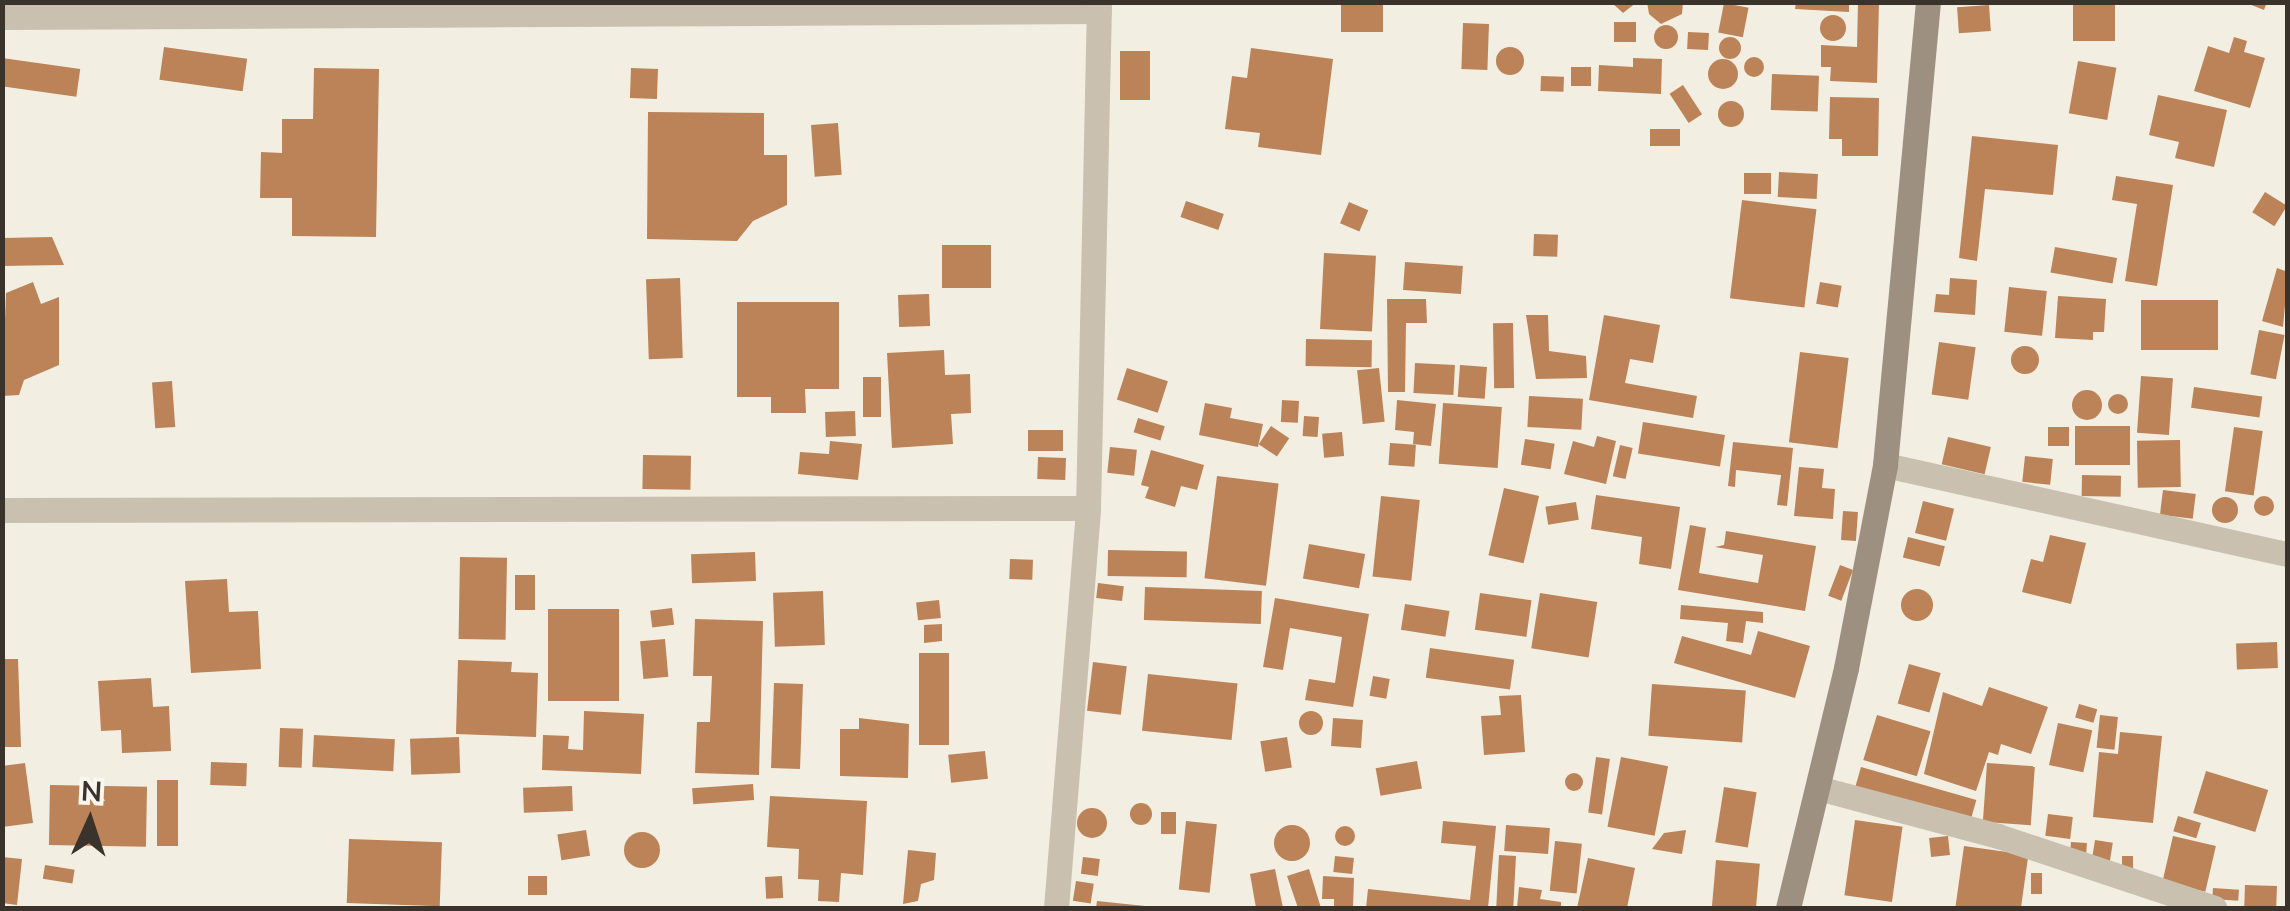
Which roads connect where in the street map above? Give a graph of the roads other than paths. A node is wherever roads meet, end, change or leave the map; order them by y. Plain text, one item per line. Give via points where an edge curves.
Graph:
1 (1928, 2) edge
2 (1099, 7) edge
3 (589, 8) edge
4 (2, 17) edge
5 (1885, 465) junction
6 (1088, 508) junction
7 (2, 510) edge
8 (2288, 554) edge
9 (1818, 788) junction
10 (1056, 908) edge
11 (1788, 908) edge
12 (2214, 908) edge

1 - 5 street
2 - 3 street
2 - 6 street
3 - 4 street
5 - 8 street
5 - 9 street
6 - 7 street
6 - 10 street
9 - 11 street
9 - 12 street via 1998,836

